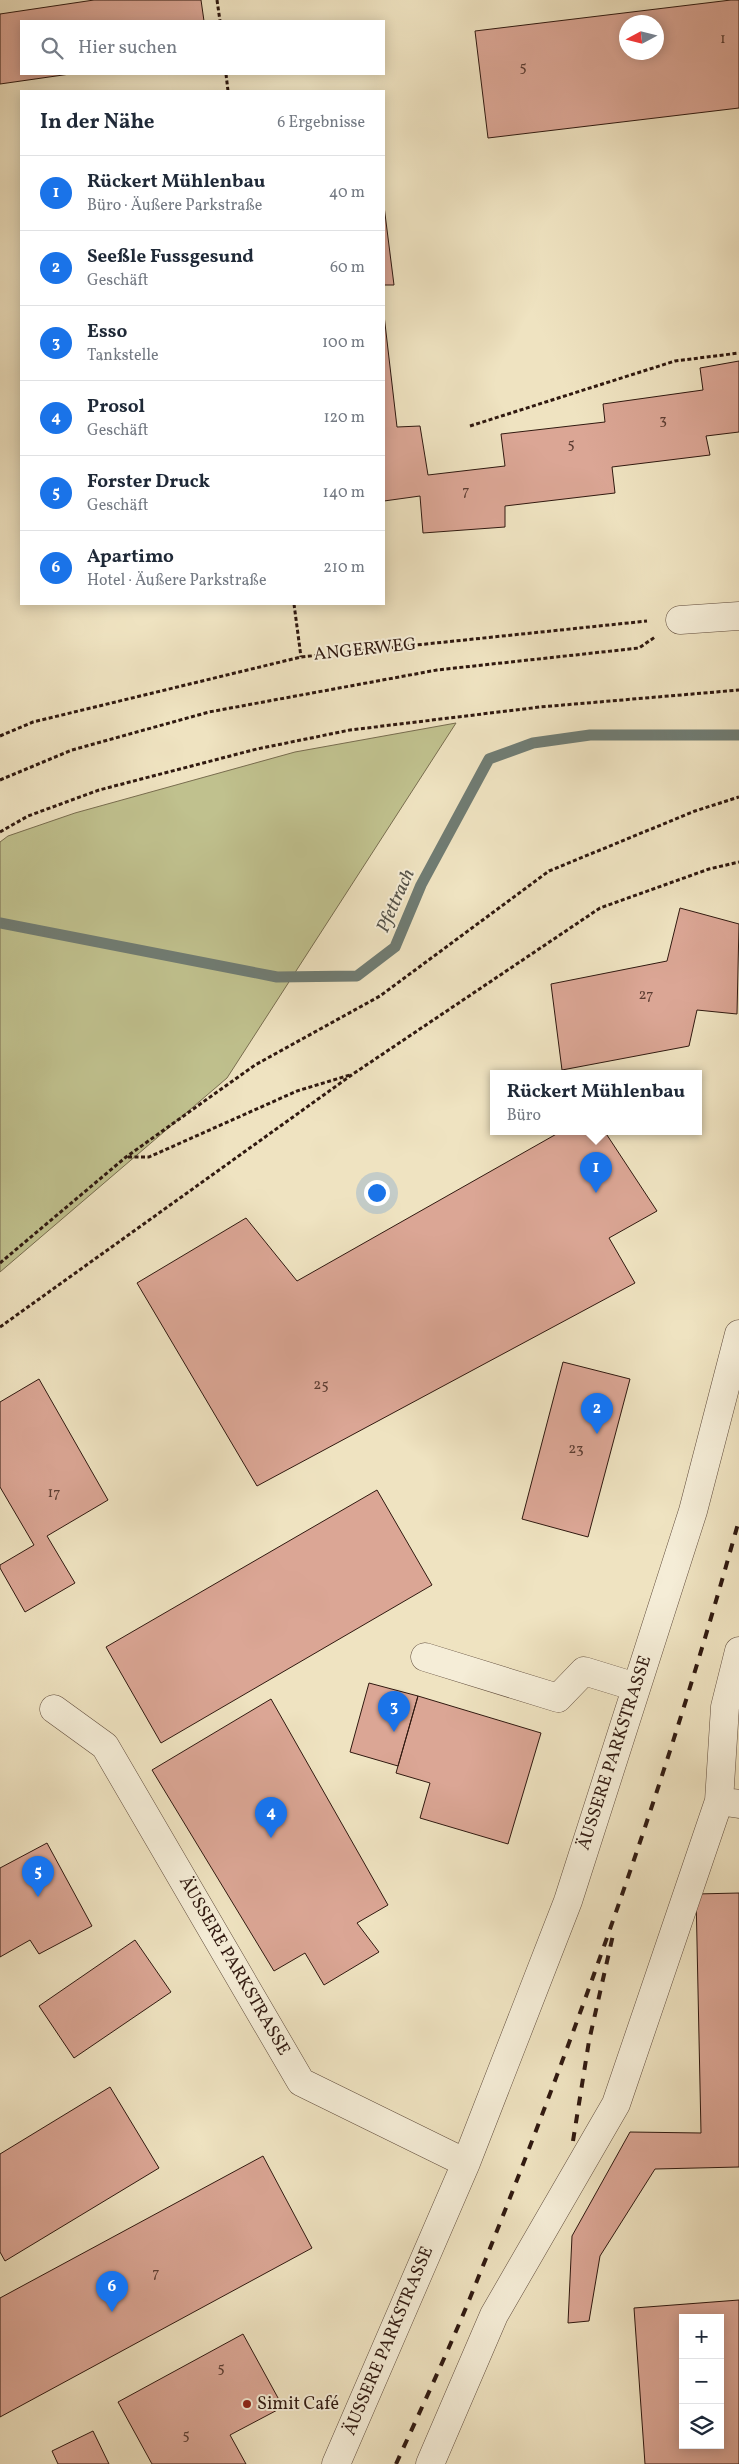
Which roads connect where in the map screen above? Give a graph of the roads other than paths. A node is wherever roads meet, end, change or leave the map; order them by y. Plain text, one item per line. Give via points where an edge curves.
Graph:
1 (739, 616) edge
2 (680, 620) road end
3 (739, 1334) edge
4 (739, 1651) edge
5 (426, 1657) dead end
6 (636, 1687) junction
7 (54, 1709) dead end
8 (729, 1803) edge
9 (466, 2163) junction
10 (336, 2464) edge
11 (430, 2464) edge

1 - 2 street
3 - 6 street, ÄUSSERE PARKSTRASSE via 693,1511
4 - 8 street via 725,1707
5 - 6 street via 558,1698 584,1671
6 - 9 street, ÄUSSERE PARKSTRASSE via 568,1901
7 - 9 street, ÄUSSERE PARKSTRASSE via 105,1746 301,2082
8 - 11 street via 616,2104 494,2315
9 - 10 street, ÄUSSERE PARKSTRASSE

